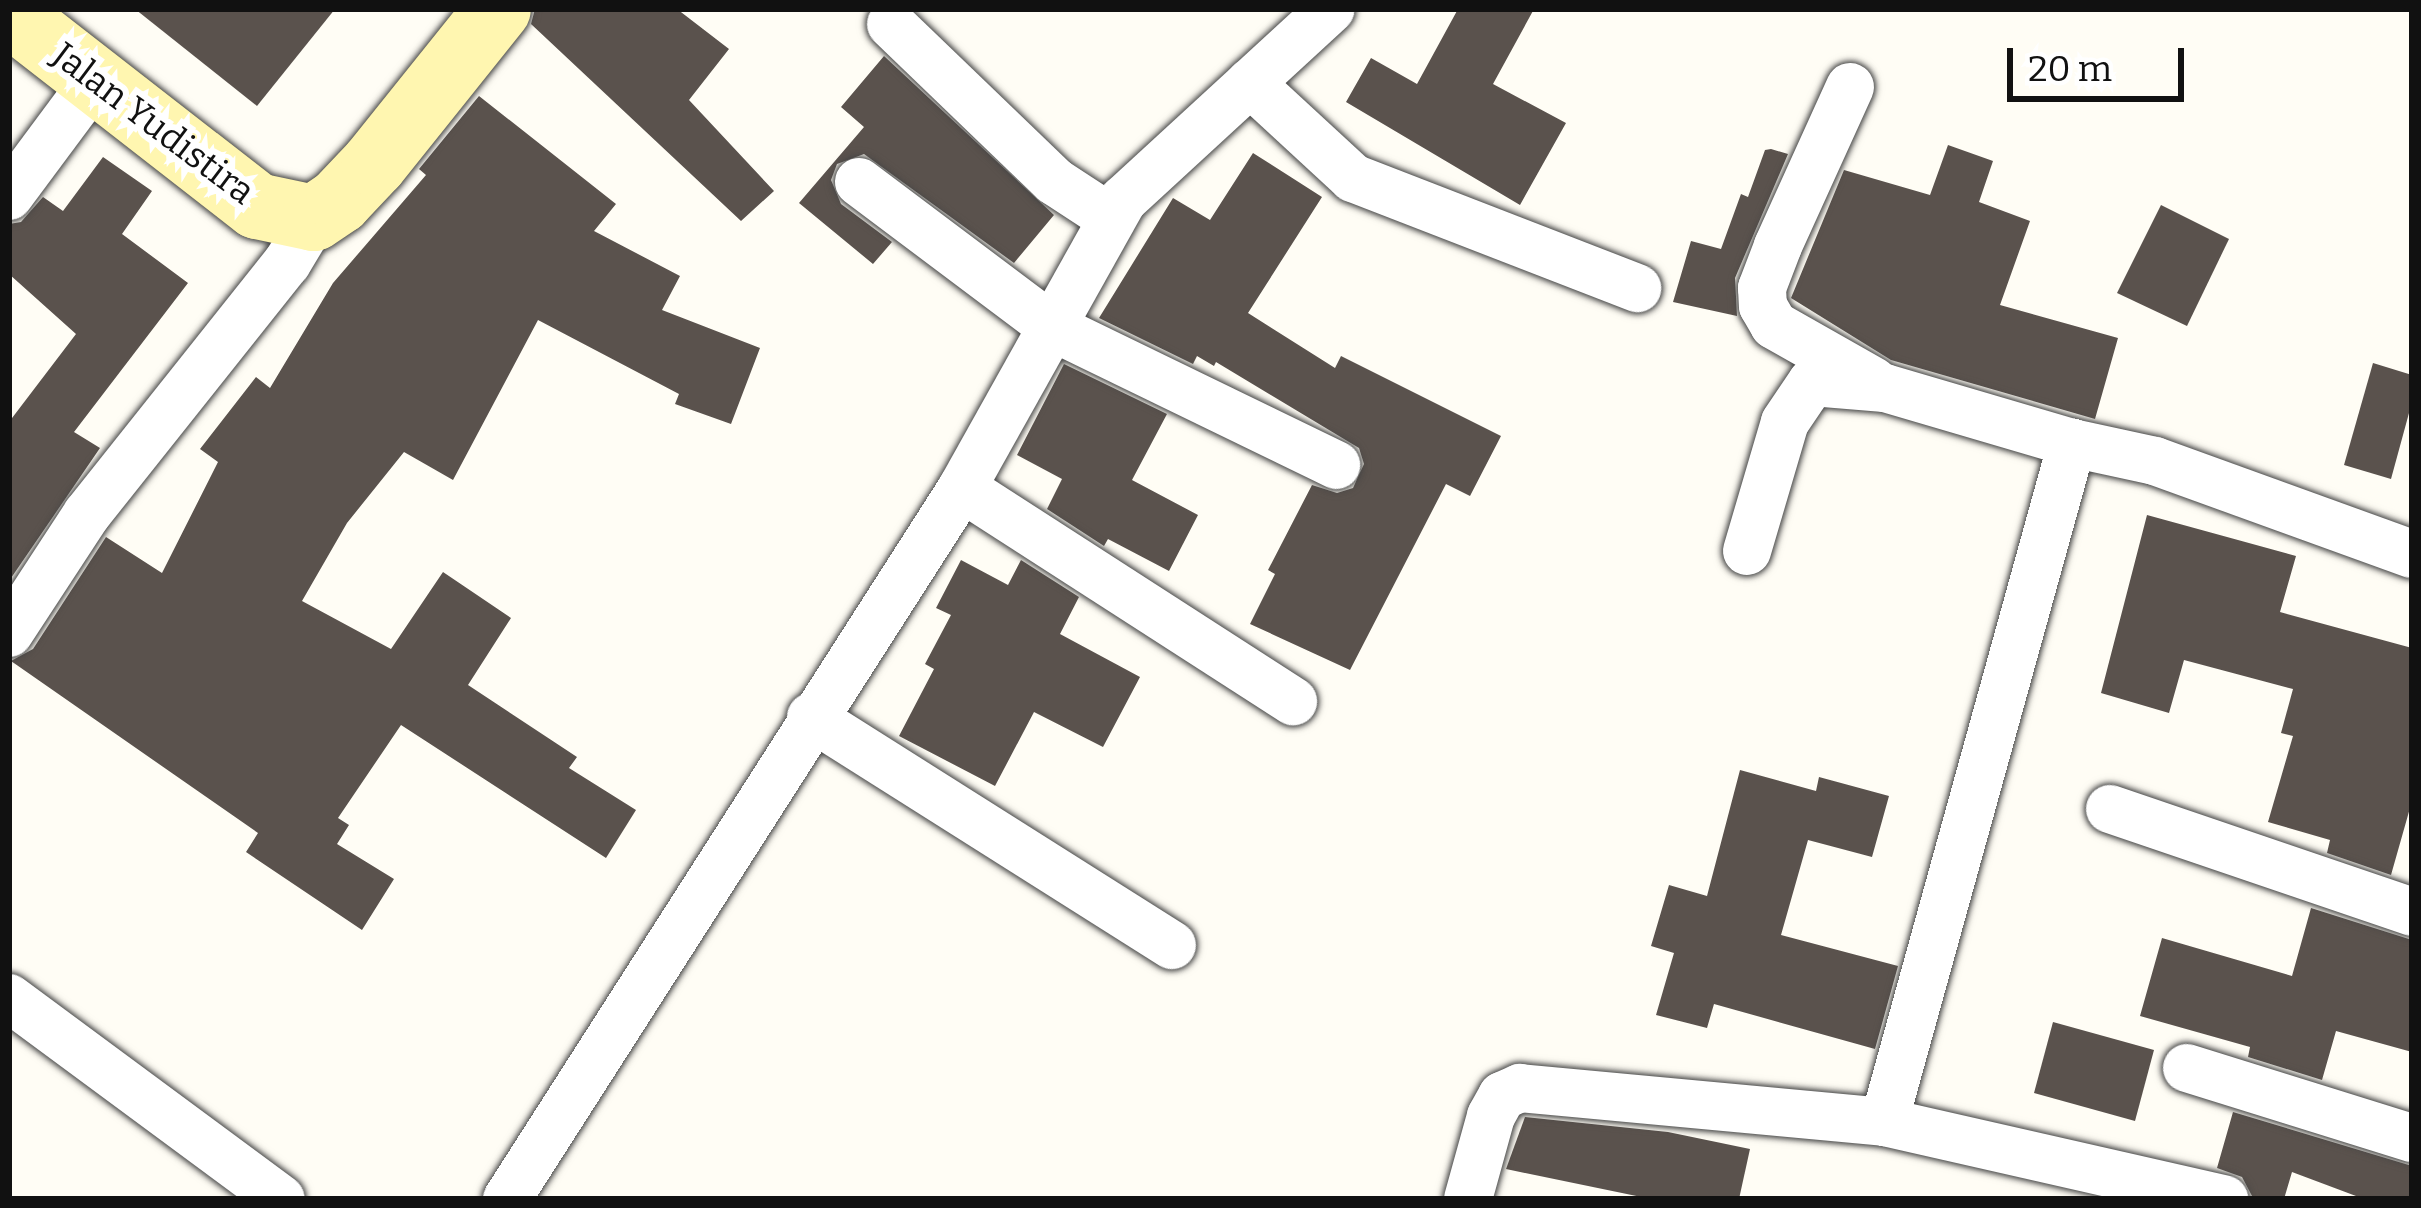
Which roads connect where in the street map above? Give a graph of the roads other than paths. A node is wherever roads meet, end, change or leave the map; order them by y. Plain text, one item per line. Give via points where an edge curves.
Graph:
1 (498, 9) edge
2 (1330, 9) edge
3 (9, 13) edge
4 (891, 24) dead end
5 (95, 80) junction
6 (1250, 83) junction
7 (1850, 87) dead end
8 (859, 182) dead end
9 (9, 196) edge
10 (314, 218) junction
11 (1112, 219) junction
12 (1637, 288) dead end
13 (1052, 327) junction
14 (1885, 388) junction
15 (2072, 443) junction
16 (1336, 465) dead end
17 (962, 488) junction
18 (1748, 551) dead end
19 (2412, 554) edge
20 (9, 633) edge
21 (1293, 701) dead end
22 (811, 717) junction
23 (2110, 809) dead end
24 (2412, 912) edge
25 (1172, 945) dead end
26 (9, 998) edge
27 (2187, 1068) dead end
28 (1884, 1122) junction
29 (2412, 1138) edge
30 (281, 1199) edge
31 (508, 1199) edge
32 (1468, 1199) edge
33 (2224, 1199) edge

1 - 10 street via 374,164
2 - 6 street
3 - 5 street, Jalan Yudistira
4 - 11 street via 1054,181
5 - 9 street
5 - 10 street, Jalan Yudistira via 257,206
6 - 11 street
6 - 12 street via 1353,178
7 - 14 street via 1778,246 1762,307 1774,326
8 - 13 street
10 - 20 street via 87,514
11 - 13 street
13 - 16 street
13 - 17 street
14 - 15 street
14 - 18 street via 1812,382 1785,422
15 - 19 street via 2196,474
15 - 28 street
17 - 21 street
17 - 22 street
22 - 25 street
22 - 31 street
23 - 24 street
26 - 30 street
27 - 29 street
28 - 32 street via 1520,1088 1502,1096 1491,1116
28 - 33 street

